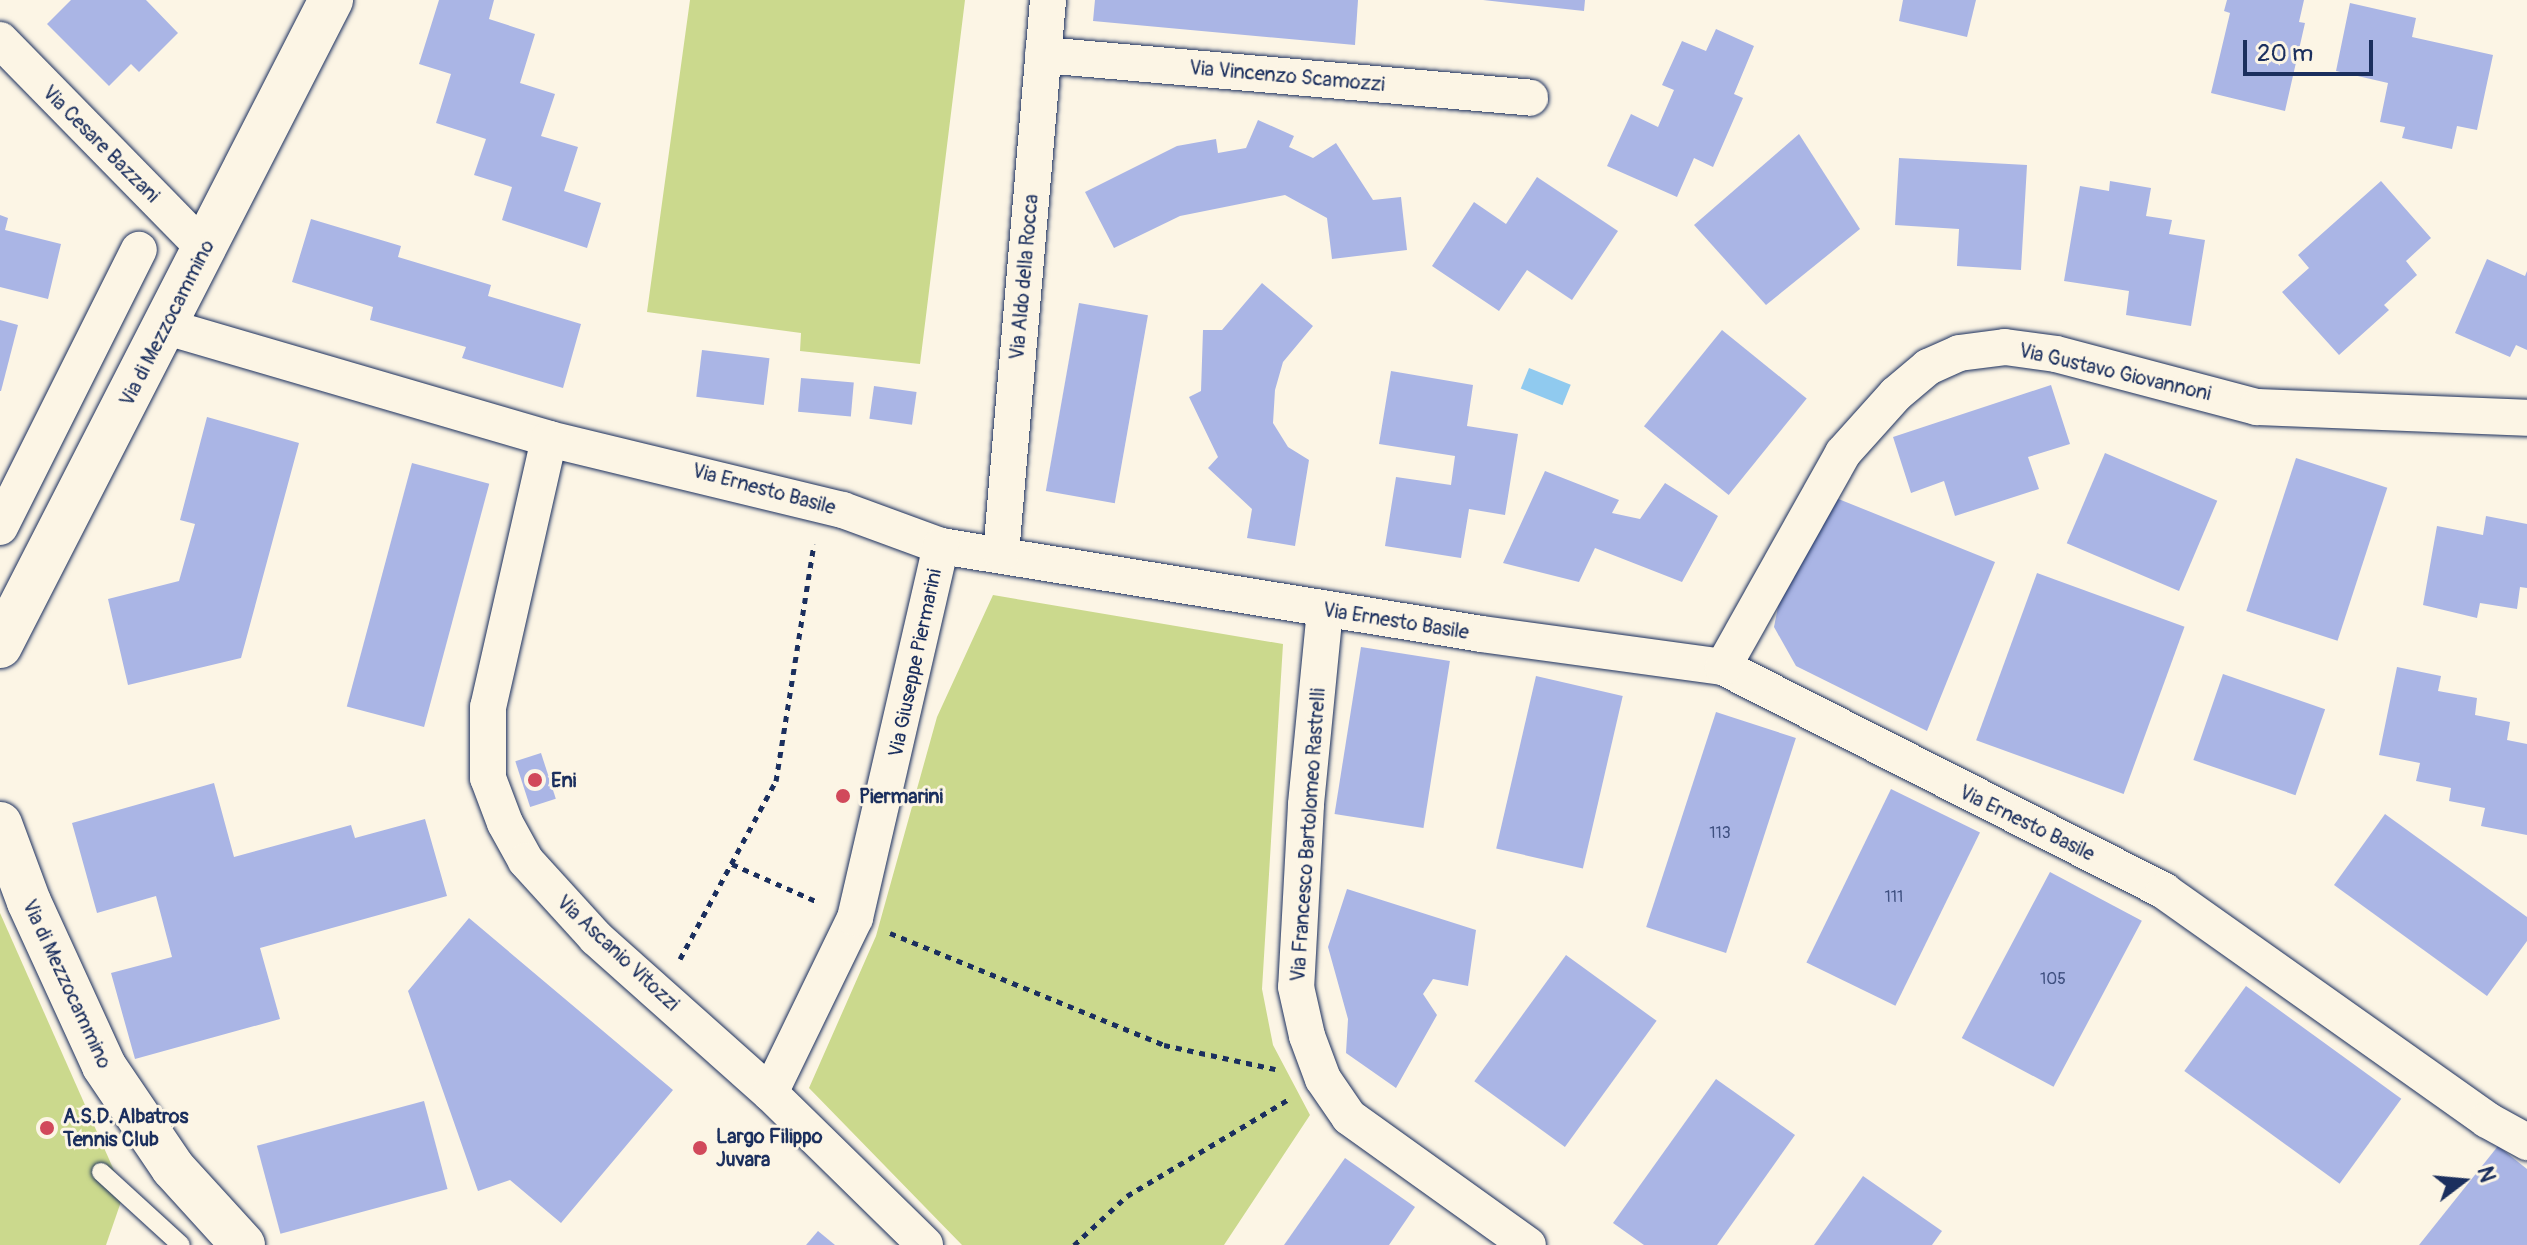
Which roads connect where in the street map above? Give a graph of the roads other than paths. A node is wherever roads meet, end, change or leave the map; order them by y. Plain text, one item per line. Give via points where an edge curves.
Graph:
1 (331, 0) edge
2 (1048, 0) edge
3 (0, 40) edge
4 (1043, 55) junction
5 (1530, 98) dead end
6 (204, 248) junction
7 (139, 250) dead end
8 (167, 327) junction
9 (2527, 418) edge
10 (549, 439) junction
11 (0, 527) edge
12 (941, 546) junction
13 (1001, 554) junction
14 (1325, 610) junction
15 (0, 646) edge
16 (1723, 667) junction
17 (0, 824) edge
18 (770, 1093) junction
19 (2527, 1142) edge
20 (101, 1172) dead end
21 (181, 1245) edge
22 (243, 1245) edge
23 (925, 1245) edge
24 (1528, 1245) edge

1 - 6 main road, Via di Mezzocammino
2 - 4 street, Via Aldo della Rocca
3 - 6 street, Via Cesare Bazzani
4 - 5 street, Via Vincenzo Scamozzi
4 - 13 street, Via Aldo della Rocca
6 - 8 main road, Via di Mezzocammino
7 - 11 street
8 - 10 street, Via Ernesto Basile
8 - 15 main road, Via di Mezzocammino
9 - 16 street, Via Gustavo Giovannoni via 2257,407 2056,354 2005,347 1959,353 1928,367 1896,394 1843,453
10 - 12 street, Via Ernesto Basile via 820,504
10 - 18 street, Via Ascanio Vitozzi via 488,707 488,778 526,861 596,938
12 - 13 street, Via Ernesto Basile
12 - 18 street, Via Giuseppe Piermarini via 855,918
13 - 14 street, Via Ernesto Basile
14 - 16 street, Via Ernesto Basile
14 - 24 street, Via Francesco Bartolomeo Rastrelli via 1296,987 1307,1036 1323,1079 1349,1117
16 - 19 street, Via Ernesto Basile via 2172,896 2487,1120
17 - 22 main road, Via di Mezzocammino via 99,1058 173,1168
18 - 23 street, Via Ascanio Vitozzi
20 - 21 lane

